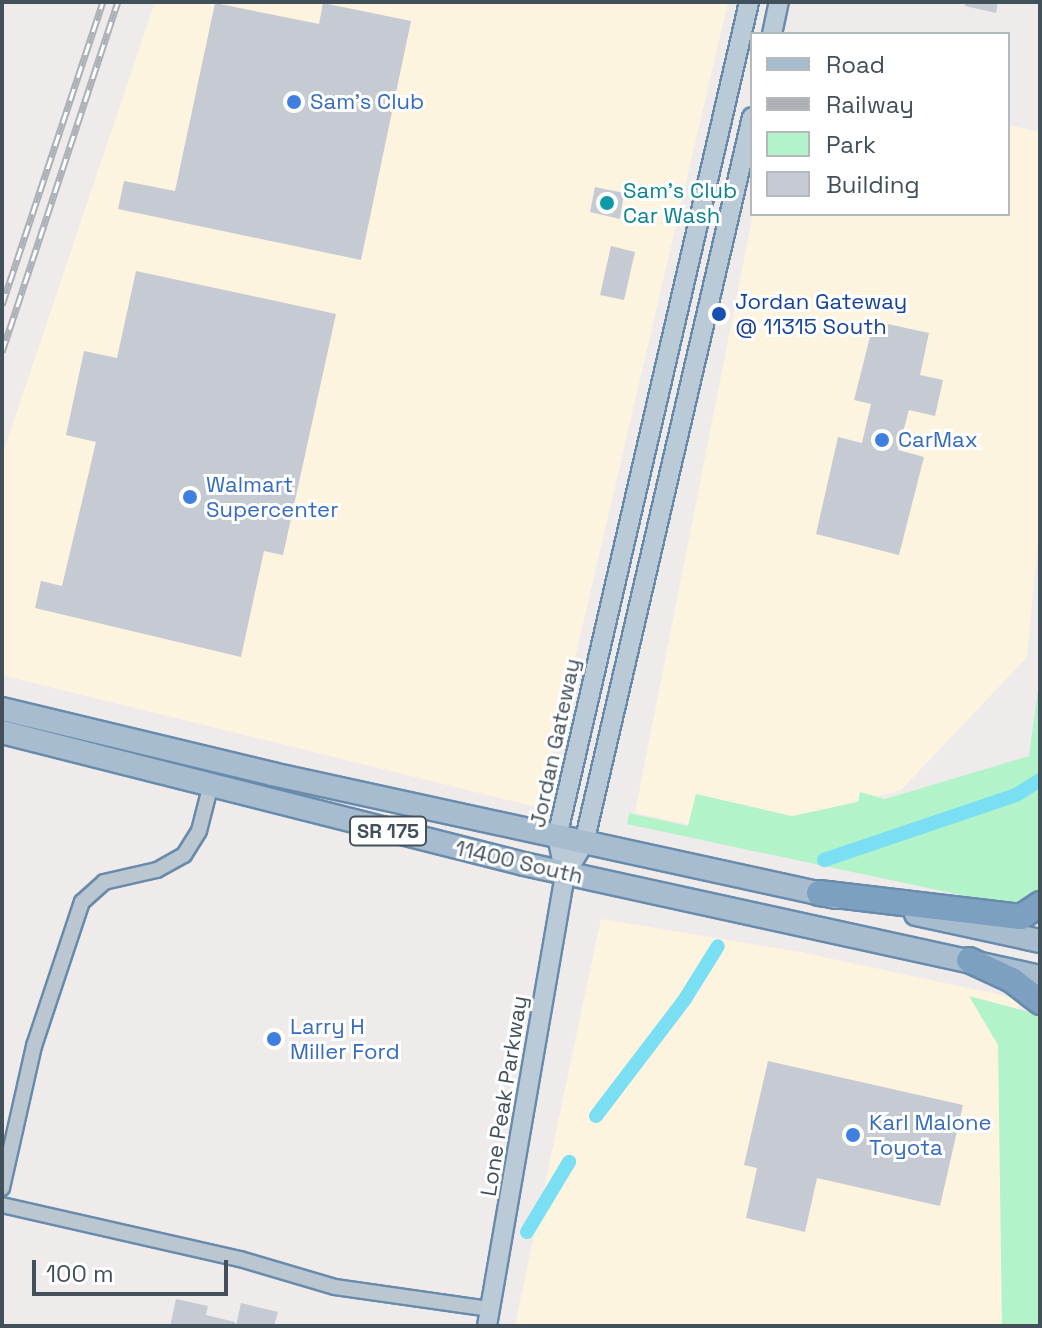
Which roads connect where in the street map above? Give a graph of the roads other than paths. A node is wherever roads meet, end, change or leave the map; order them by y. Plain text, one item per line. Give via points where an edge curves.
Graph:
1 (749, 2) edge
2 (779, 2) edge
3 (772, 32) edge
4 (723, 114) junction
5 (750, 119) edge
6 (750, 128) edge
7 (2, 709) edge
8 (2, 732) edge
9 (210, 788) junction
10 (557, 837) junction
11 (584, 843) junction
12 (565, 874) junction
13 (819, 893) junction
14 (1040, 904) edge
15 (1040, 941) edge
16 (969, 960) junction
17 (1040, 977) edge
18 (1040, 1002) edge
19 (2, 1188) edge
20 (2, 1205) edge
21 (488, 1318) edge

1 - 4 main road, Jordan Gateway
2 - 3 main road
4 - 5 main road
4 - 10 main road, Jordan Gateway
6 - 11 main road
7 - 10 main road, 11400 South / SR 175
8 - 9 main road, 11400 South / SR 175
9 - 12 main road, 11400 South / SR 175
9 - 19 street via 199,831 184,855 157,870 104,882 82,902 34,1046
10 - 11 main road, 11400 South / SR 175
10 - 12 main road, Jordan Gateway
11 - 12 main road
11 - 13 main road, 11400 South / SR 175
12 - 16 main road, 11400 South / SR 175
12 - 21 main road, Lone Peak Parkway
13 - 14 highway via 1021,917
13 - 15 main road, 11400 South / SR 175
16 - 17 main road, 11400 South / SR 175
16 - 18 highway via 1012,980
20 - 21 street via 240,1259 335,1287

